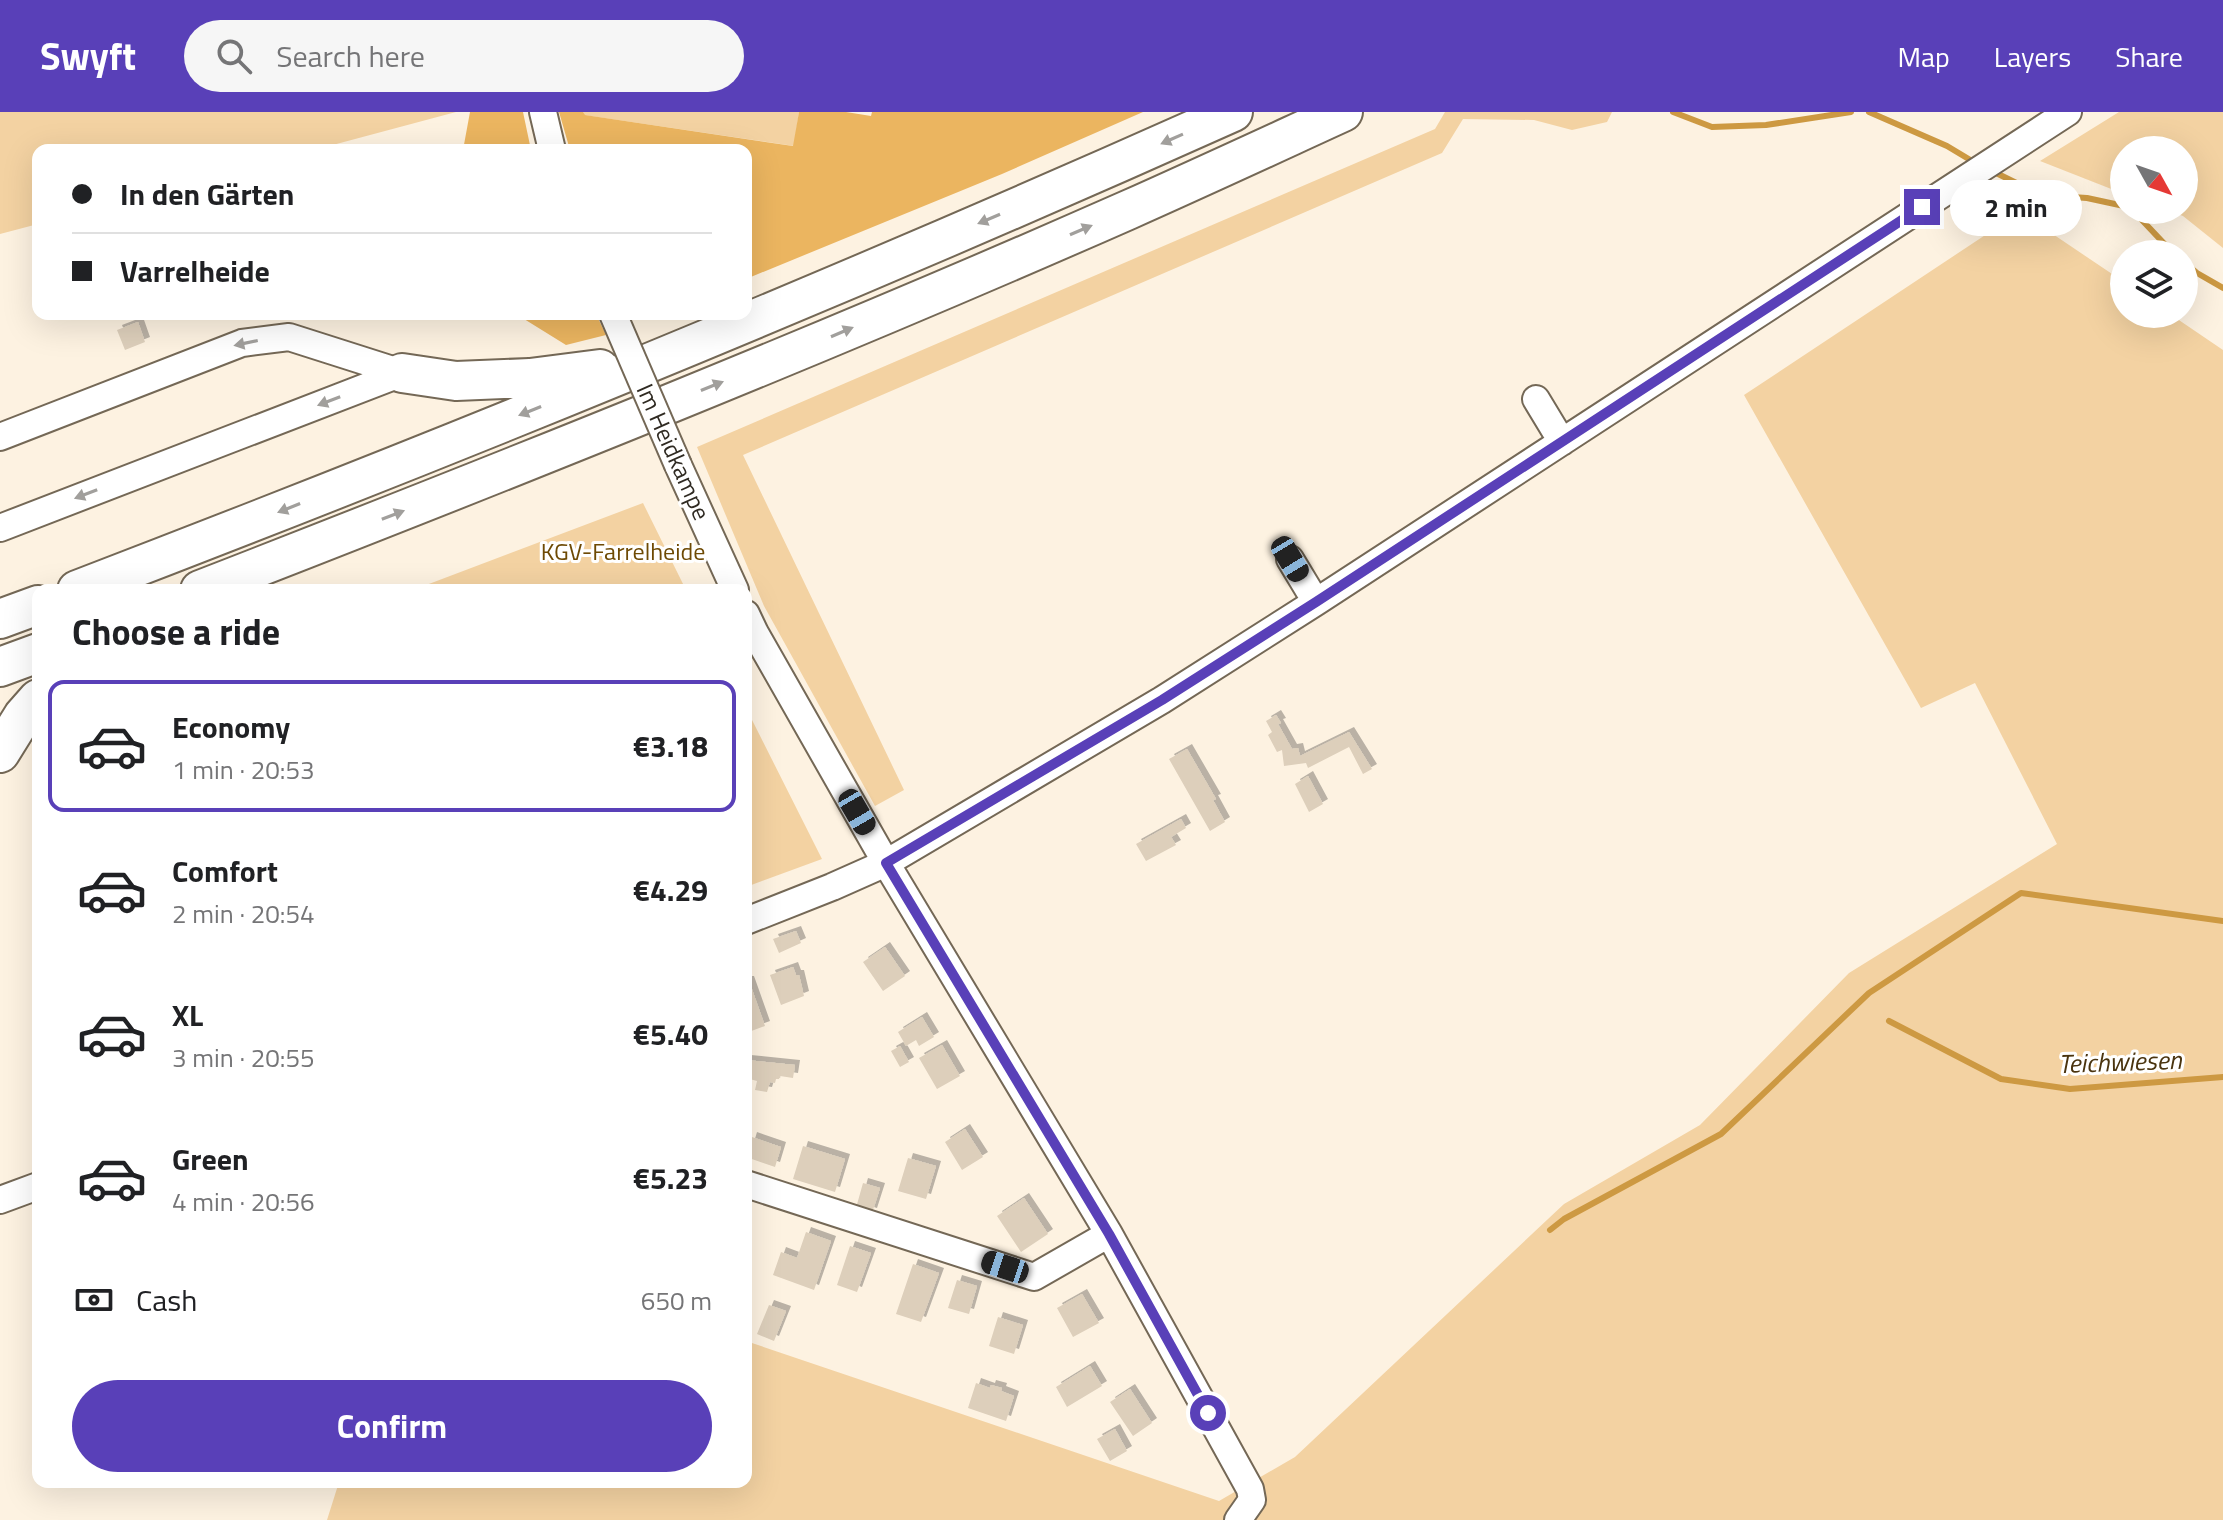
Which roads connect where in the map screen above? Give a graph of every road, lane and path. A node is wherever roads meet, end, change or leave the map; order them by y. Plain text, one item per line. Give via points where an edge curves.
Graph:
1 (543, 112) edge
2 (1233, 112) edge
3 (1343, 112) edge
4 (2068, 112) edge
5 (551, 144) edge
6 (616, 320) edge
7 (654, 362) junction
8 (402, 373) junction
9 (1536, 399) dead end
10 (0, 437) edge
11 (1562, 442) junction
12 (0, 528) edge
13 (1290, 559) dead end
14 (93, 584) edge
15 (215, 584) edge
16 (732, 584) edge
17 (1316, 602) junction
18 (32, 607) edge
19 (0, 619) edge
20 (752, 627) edge
21 (32, 655) edge
22 (0, 667) edge
23 (32, 706) edge
24 (0, 753) edge
25 (886, 863) junction
26 (752, 919) edge
27 (752, 1186) edge
28 (32, 1188) edge
29 (0, 1200) edge
30 (1109, 1234) junction
31 (1238, 1520) edge

1 - 5 street
2 -> 7 highway
15 -> 3 highway via 770,363
4 - 11 street
6 - 16 street, Im Heidkampe, bridge
7 - 8 highway via 530,378 456,381
7 -> 14 highway
8 -> 10 street via 289,337 242,343
8 -> 12 street
9 - 11 street
11 - 17 street
13 - 17 street
17 - 25 street
18 - 19 highway
20 - 25 street
21 - 22 highway
23 - 24 highway
25 - 26 street
25 - 30 street
27 - 30 street via 1034,1277
28 - 29 street
30 - 31 street via 1250,1489 1252,1500

